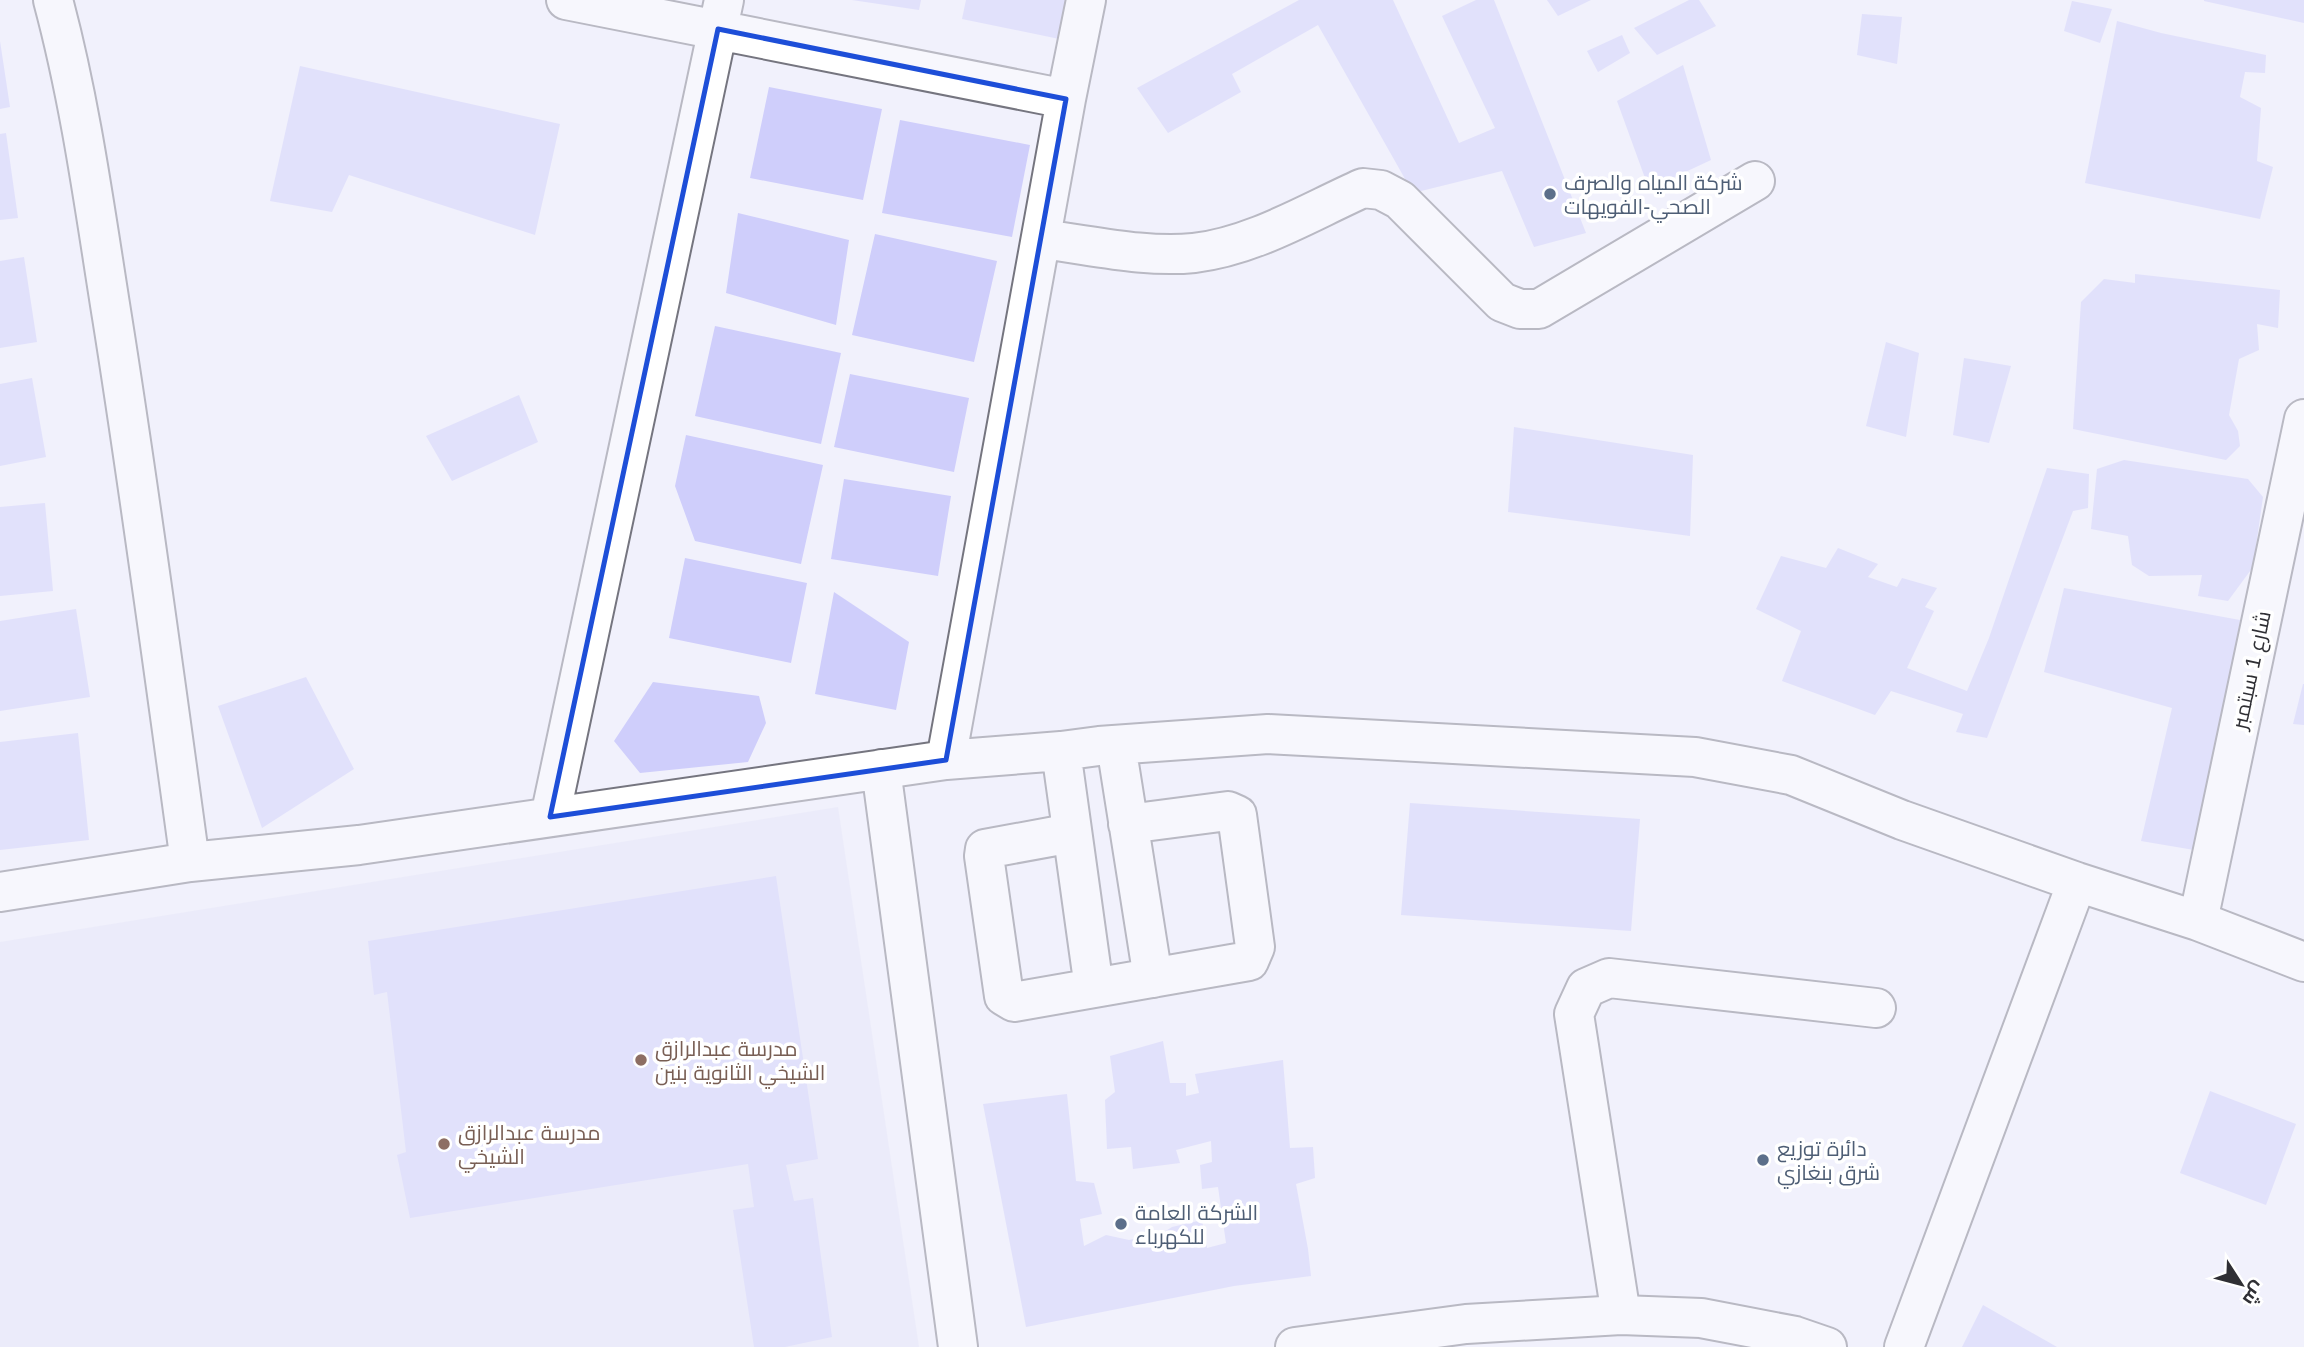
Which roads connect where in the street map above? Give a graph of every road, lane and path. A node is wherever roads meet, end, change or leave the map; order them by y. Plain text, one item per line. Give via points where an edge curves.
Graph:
1 (53, 0) edge
2 (566, 0) edge
3 (1086, 0) edge
4 (721, 14) edge
5 (1066, 99) junction
6 (1755, 181) dead end
7 (1041, 239) junction
8 (2304, 419) edge
9 (1116, 745) junction
10 (1061, 751) junction
11 (946, 760) junction
12 (881, 769) junction
13 (550, 817) junction
14 (1128, 824) junction
15 (1072, 833) junction
16 (190, 862) junction
17 (2077, 882) junction
18 (0, 892) edge
19 (2198, 921) junction
20 (2304, 962) edge
21 (1153, 978) junction
22 (1094, 988) junction
23 (1876, 1008) dead end
24 (1621, 1315) junction
25 (958, 1347) edge
26 (1295, 1347) edge
27 (1827, 1347) edge
28 (1905, 1347) edge

1 - 16 street via 81,121 144,523
2 - 4 street
3 - 5 street
4 - 5 street
4 - 13 street
5 - 7 street
6 - 7 street via 1539,309 1520,309 1502,302 1400,200 1381,190 1363,188 1250,240 1195,253 1145,253
7 - 11 street
8 - 19 street, شارع 1 سبتمبر
9 - 10 street
9 - 14 street
9 - 17 street via 1268,734 1695,757 1791,775
10 - 11 street
10 - 15 street
11 - 12 street
12 - 13 street
12 - 25 street
13 - 16 street via 359,845
14 - 21 street
14 - 21 street via 1228,811 1237,815 1255,947 1249,961
15 - 22 street
15 - 22 street via 985,849 984,856 1004,996 1014,1002
16 - 18 street
17 - 19 street
17 - 28 street
19 - 20 street
21 - 22 street
23 - 24 street via 1609,978 1586,988 1574,1014
24 - 26 street via 1466,1324
24 - 27 street via 1702,1318

